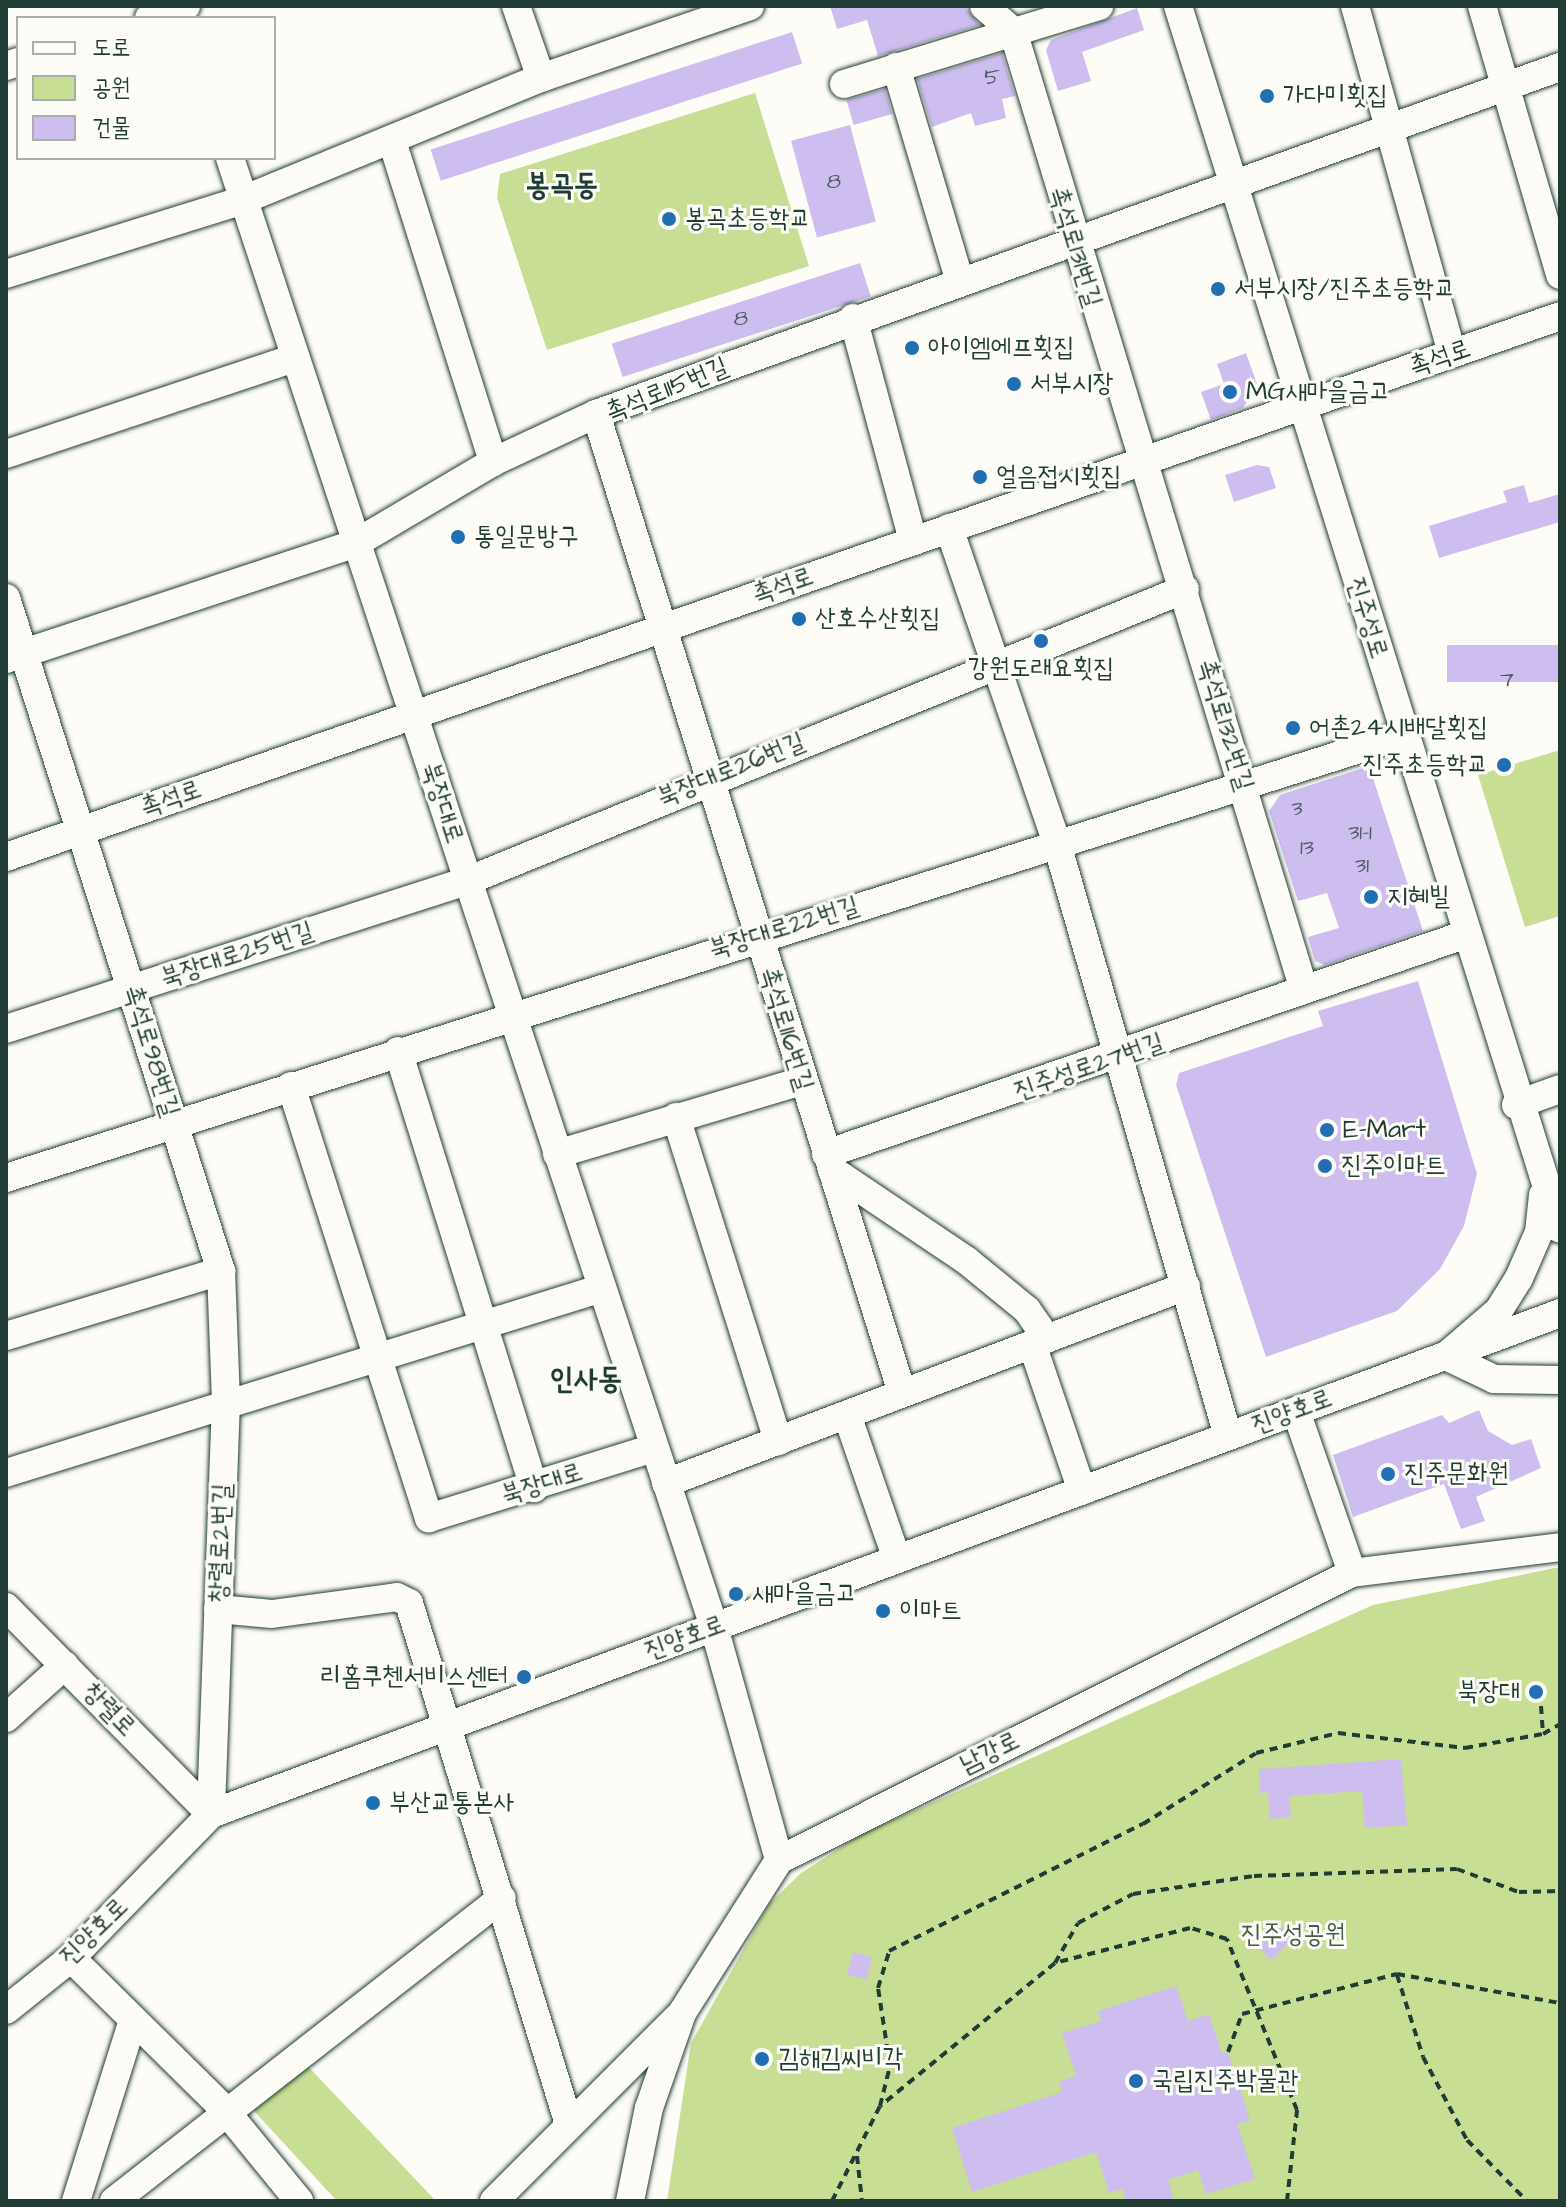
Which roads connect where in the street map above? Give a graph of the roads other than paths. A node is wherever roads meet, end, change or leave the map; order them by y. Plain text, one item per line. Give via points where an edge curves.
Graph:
1 (516, 6) edge
2 (750, 6) edge
3 (984, 6) edge
4 (1099, 6) edge
5 (1178, 6) edge
6 (1355, 6) edge
7 (1482, 6) edge
8 (182, 9) edge
9 (156, 16) edge
10 (1013, 31) junction
11 (896, 67) junction
12 (1560, 67) edge
13 (541, 78) junction
14 (844, 84) dead end
15 (1505, 86) junction
16 (1387, 127) junction
17 (392, 141) junction
18 (231, 160) edge
19 (1232, 180) junction
20 (243, 200) junction
21 (1070, 239) junction
22 (6, 274) edge
23 (1560, 275) edge
24 (959, 279) junction
25 (1560, 316) edge
26 (853, 318) junction
27 (1452, 353) junction
28 (295, 358) junction
29 (1302, 406) junction
30 (596, 414) junction
31 (6, 454) edge
32 (504, 458) junction
33 (1146, 460) junction
34 (949, 528) junction
35 (913, 541) junction
36 (356, 543) junction
37 (1185, 589) junction
38 (6, 598) edge
39 (664, 628) junction
40 (15, 656) edge
41 (996, 665) junction
42 (413, 715) junction
43 (1403, 735) junction
44 (709, 777) junction
45 (1242, 783) junction
46 (82, 830) junction
47 (1057, 844) junction
48 (6, 857) edge
49 (467, 881) junction
50 (1464, 935) junction
51 (758, 936) junction
52 (132, 988) junction
53 (1304, 990) junction
54 (512, 1015) junction
55 (6, 1029) edge
56 (398, 1051) junction
57 (1121, 1057) junction
58 (802, 1081) junction
59 (291, 1086) junction
60 (1560, 1089) edge
61 (1516, 1105) junction
62 (676, 1117) junction
63 (174, 1124) junction
64 (557, 1154) junction
65 (829, 1162) junction
66 (6, 1178) edge
67 (1552, 1196) edge
68 (1560, 1229) edge
69 (221, 1271) junction
70 (1186, 1286) junction
71 (602, 1288) junction
72 (1560, 1313) edge
73 (485, 1324) junction
74 (6, 1336) edge
75 (1039, 1342) junction
76 (377, 1356) junction
77 (1446, 1356) junction
78 (1560, 1380) edge
79 (902, 1393) junction
80 (226, 1401) junction
81 (1296, 1411) junction
82 (847, 1415) junction
83 (1228, 1436) junction
84 (778, 1441) junction
85 (654, 1448) junction
86 (6, 1473) edge
87 (666, 1483) junction
88 (534, 1488) junction
89 (1082, 1491) junction
90 (1560, 1547) edge
91 (897, 1559) junction
92 (1352, 1573) junction
93 (6, 1607) edge
94 (218, 1609) junction
95 (714, 1627) junction
96 (65, 1665) junction
97 (6, 1718) edge
98 (450, 1725) junction
99 (211, 1814) junction
100 (779, 1860) junction
101 (502, 1898) junction
102 (71, 1958) junction
103 (6, 2010) edge
104 (682, 2013) junction
105 (133, 2020) junction
106 (224, 2109) junction
107 (568, 2121) junction
108 (76, 2201) edge
109 (114, 2201) edge
110 (299, 2201) edge
111 (494, 2201) edge
112 (630, 2201) edge

1 - 13 street
2 - 13 street
3 - 10 street
4 - 10 street
5 - 19 street, 진주성로
6 - 16 street
7 - 15 street
8 - 9 street
10 - 11 street
10 - 21 street, 촉석로131번길
11 - 14 street
11 - 24 street
12 - 15 street, 촉석로115번길
13 - 17 street
15 - 16 street, 촉석로115번길
15 - 23 street
16 - 19 street, 촉석로115번길
16 - 27 street
17 - 20 street
17 - 32 street
18 - 20 street, 북장대로
19 - 21 street, 촉석로115번길
19 - 29 street, 진주성로
20 - 22 street
20 - 28 street, 북장대로
21 - 24 street, 촉석로115번길
21 - 33 street, 촉석로131번길
24 - 26 street, 촉석로115번길
25 - 27 street, 촉석로
26 - 30 street, 촉석로115번길
26 - 35 street
27 - 29 street, 촉석로
28 - 31 street
28 - 36 street, 북장대로
29 - 33 street, 촉석로
29 - 43 street, 진주성로
30 - 32 street
30 - 39 street, 촉석로115번길
32 - 36 street
33 - 34 street, 촉석로
33 - 37 street, 촉석로132번길
34 - 35 street, 촉석로
34 - 41 street
35 - 39 street, 촉석로
36 - 40 street
36 - 42 street, 북장대로
37 - 41 street, 북장대로26번길
37 - 45 street, 촉석로132번길
38 - 40 street, 촉석로98번길
39 - 42 street, 촉석로
39 - 44 street, 촉석로116번길
40 - 46 street, 촉석로98번길
41 - 44 street, 북장대로26번길
41 - 47 street
42 - 46 street, 촉석로
42 - 49 street, 북장대로
43 - 45 street, 북장대로22번길
43 - 50 street, 진주성로
44 - 49 street, 북장대로26번길
44 - 51 street, 촉석로116번길
45 - 47 street, 북장대로22번길
45 - 53 street, 촉석로132번길
46 - 48 street, 촉석로
46 - 52 street, 촉석로98번길
47 - 51 street, 북장대로22번길
47 - 57 street
49 - 52 street, 북장대로25번길
49 - 54 street, 북장대로
50 - 53 street, 진주성로27번길
50 - 61 street, 진주성로
51 - 54 street, 북장대로22번길
51 - 58 street, 촉석로116번길
52 - 55 street, 북장대로25번길
52 - 63 street, 촉석로98번길
53 - 57 street, 진주성로27번길
54 - 56 street, 북장대로22번길
54 - 64 street, 북장대로
56 - 59 street, 북장대로22번길
56 - 73 street
57 - 65 street, 진주성로27번길
57 - 70 street
58 - 62 street
58 - 65 street, 촉석로116번길
59 - 63 street, 북장대로22번길
59 - 76 street
60 - 61 street
61 - 67 street, 진주성로
62 - 64 street
62 - 84 street
63 - 66 street, 북장대로22번길
63 - 69 street, 촉석로98번길
64 - 71 street, 북장대로
65 - 75 street via 1027,1310
65 - 79 street
67 - 68 street, 진주성로
67 - 77 street via 1519,1278 1498,1311
69 - 74 street
69 - 80 street, 창렬로2번길
70 - 75 street
70 - 83 street
71 - 73 street
71 - 85 street, 북장대로
72 - 77 street, 진양호로
73 - 76 street
73 - 88 street
75 - 79 street
75 - 89 street
76 - 80 street
76 - 88 street, 북장대로 via 429,1518
77 - 78 street via 1494,1379
77 - 81 street, 진양호로
79 - 82 street
80 - 86 street
80 - 94 street, 창렬로2번길
81 - 83 street, 진양호로
81 - 92 street
82 - 84 street
82 - 91 street
83 - 89 street, 진양호로
84 - 87 street
85 - 87 street, 북장대로
85 - 88 street, 북장대로
87 - 95 street, 북장대로
89 - 91 street, 진양호로
90 - 92 street, 남강로
91 - 95 street, 진양호로
92 - 100 street, 남강로
93 - 96 street, 창렬로
94 - 98 street via 285,1613 397,1597 409,1603
94 - 99 street, 창렬로2번길
95 - 98 street, 진양호로
95 - 100 street, 북장대로
96 - 97 street
96 - 99 street, 창렬로
98 - 99 street, 진양호로
98 - 101 street
99 - 102 street, 진양호로
100 - 104 street
101 - 106 street
101 - 107 street
102 - 103 street, 진양호로
102 - 105 street
104 - 107 street
104 - 112 street via 649,2108
105 - 106 street
105 - 108 street
106 - 109 street
106 - 110 street
107 - 111 street

